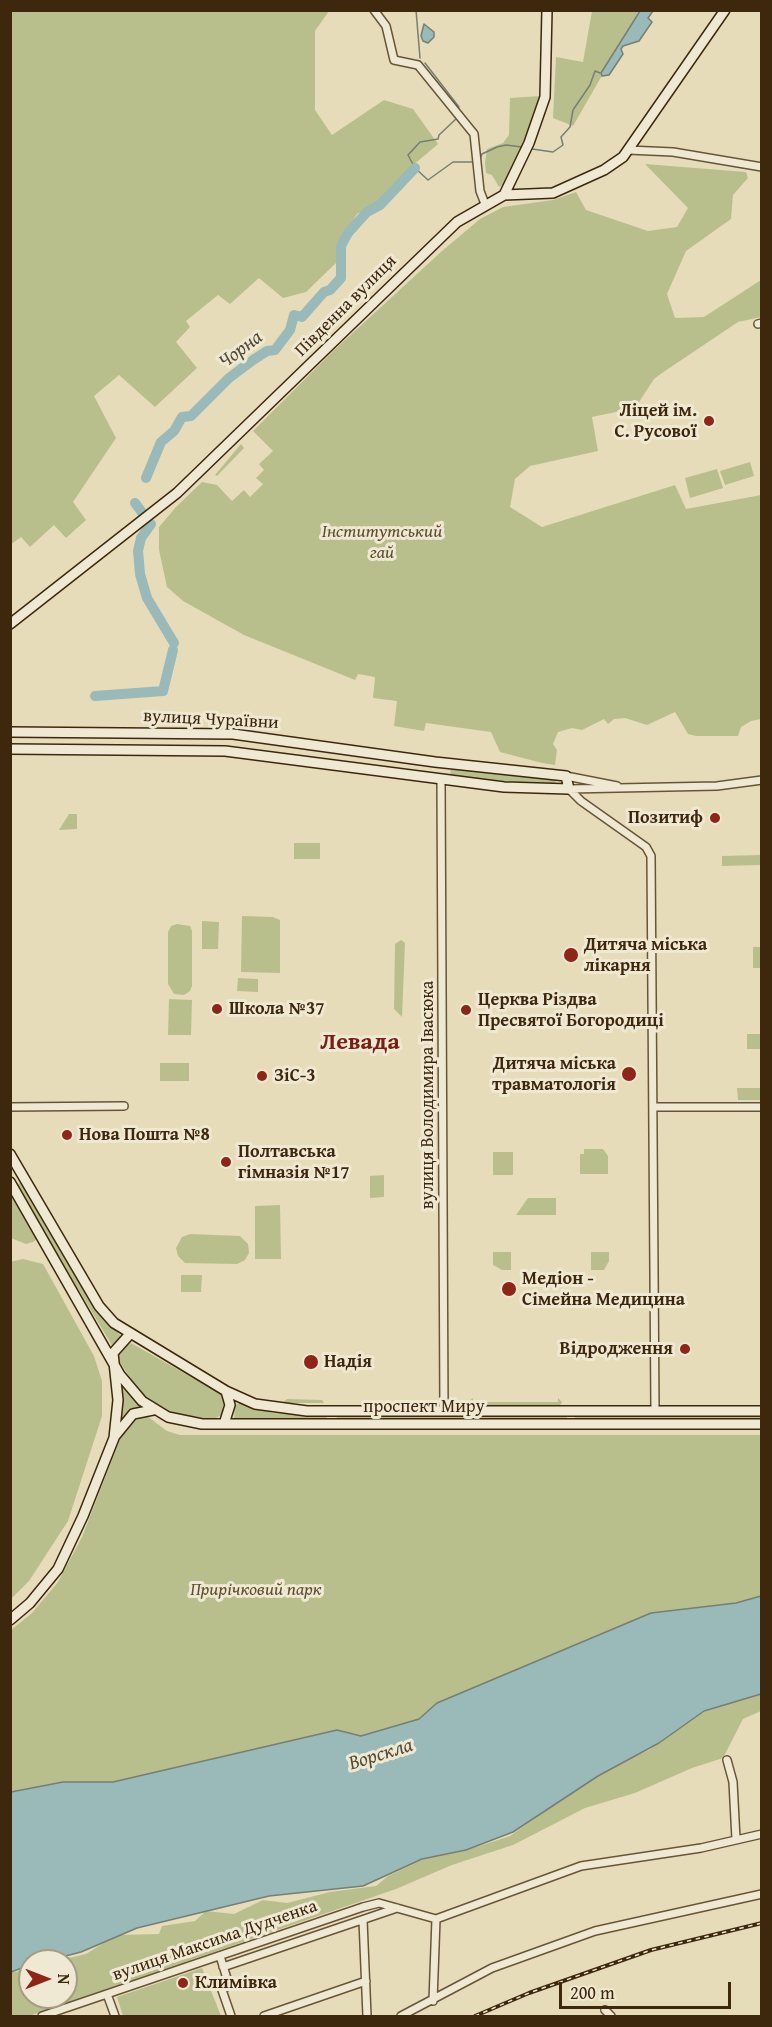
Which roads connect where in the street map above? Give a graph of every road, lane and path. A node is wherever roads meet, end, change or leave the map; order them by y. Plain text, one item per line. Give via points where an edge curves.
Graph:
1 (374, 10) edge
2 (547, 10) edge
3 (725, 10) edge
4 (628, 150) junction
5 (762, 167) edge
6 (504, 195) junction
7 (485, 204) junction
8 (10, 624) edge
9 (10, 732) edge
10 (97, 732) junction
11 (98, 748) junction
12 (10, 749) edge
13 (444, 762) junction
14 (566, 776) junction
15 (441, 779) junction
16 (762, 780) edge
17 (569, 789) junction
18 (628, 789) junction
19 (124, 1106) dead end
20 (10, 1107) edge
21 (653, 1107) junction
22 (762, 1107) edge
23 (10, 1154) edge
24 (15, 1173) edge
25 (10, 1182) edge
26 (130, 1334) junction
27 (113, 1361) junction
28 (226, 1391) junction
29 (153, 1410) junction
30 (332, 1411) junction
31 (444, 1411) junction
32 (570, 1411) junction
33 (655, 1411) junction
34 (762, 1411) edge
35 (224, 1424) junction
36 (331, 1424) junction
37 (570, 1424) junction
38 (762, 1424) edge
39 (114, 1438) junction
40 (10, 1620) edge
41 (728, 1760) dead end
42 (762, 1834) edge
43 (736, 1839) junction
44 (762, 1894) edge
45 (399, 1908) junction
46 (436, 1919) junction
47 (363, 1920) junction
48 (220, 1956) junction
49 (224, 1967) junction
50 (366, 1981) junction
51 (107, 1994) junction
52 (433, 2001) junction
53 (605, 2010) dead end
54 (42, 2016) edge
55 (115, 2016) edge
56 (231, 2016) edge
57 (264, 2016) edge
58 (367, 2016) edge
59 (402, 2016) edge
60 (611, 2016) edge

1 - 7 street via 386,26 394,60 418,65 474,134
2 - 6 main road via 545,97
3 - 4 main road, Південна вулиця
4 - 5 street via 672,152
4 - 6 main road, Південна вулиця via 604,170 553,193
6 - 7 main road, Південна вулиця
7 - 8 main road, Південна вулиця via 458,222 411,265 177,493
9 - 10 main road, вулиця Чураївни
10 - 11 main road
10 - 13 main road, вулиця Чураївни via 232,734
11 - 12 main road, вулиця Чураївни
11 - 15 main road, вулиця Чураївни via 254,754
13 - 14 main road, вулиця Чураївни
13 - 15 main road
14 - 17 main road
14 - 18 street, вулиця Чураївни
15 - 17 main road, вулиця Чураївни via 504,787
15 - 31 street, вулиця Володимира Івасюка
16 - 18 street, вулиця Чураївни
17 - 18 street, вулиця Чураївни
17 - 21 street via 646,847 651,856
19 - 20 street
21 - 22 street
21 - 33 street
23 - 24 main road, проспект Миру
24 - 26 main road, проспект Миру via 99,1306
25 - 27 main road, проспект Миру
26 - 27 main road via 116,1346
26 - 28 main road, проспект Миру
27 - 29 main road, проспект Миру via 132,1390
27 - 39 main road via 118,1400
28 - 30 main road, проспект Миру via 255,1404
28 - 35 main road via 230,1405
29 - 35 main road, проспект Миру via 184,1422
29 - 39 main road via 133,1414
30 - 31 main road, проспект Миру
30 - 36 main road
31 - 32 main road, проспект Миру
32 - 33 main road, проспект Миру
32 - 37 main road
33 - 34 main road, проспект Миру
35 - 36 main road, проспект Миру
36 - 37 main road, проспект Миру
37 - 38 main road, проспект Миру
39 - 40 main road via 62,1561 46,1585
41 - 43 street
42 - 43 street
43 - 46 street via 581,1866
44 - 52 street via 595,1931 492,1968
45 - 46 street, вулиця Максима Дудченка
45 - 47 street, вулиця Максима Дудченка
45 - 48 street, вулиця Максима Дудченка via 379,1903 363,1907
46 - 52 street
47 - 49 street, вулиця Максима Дудченка
47 - 50 street
48 - 49 street
48 - 51 street, вулиця Максима Дудченка
49 - 56 street via 229,1985 222,1990
50 - 57 street
50 - 58 street
51 - 54 street, вулиця Максима Дудченка
51 - 55 street
52 - 59 street
53 - 60 street

